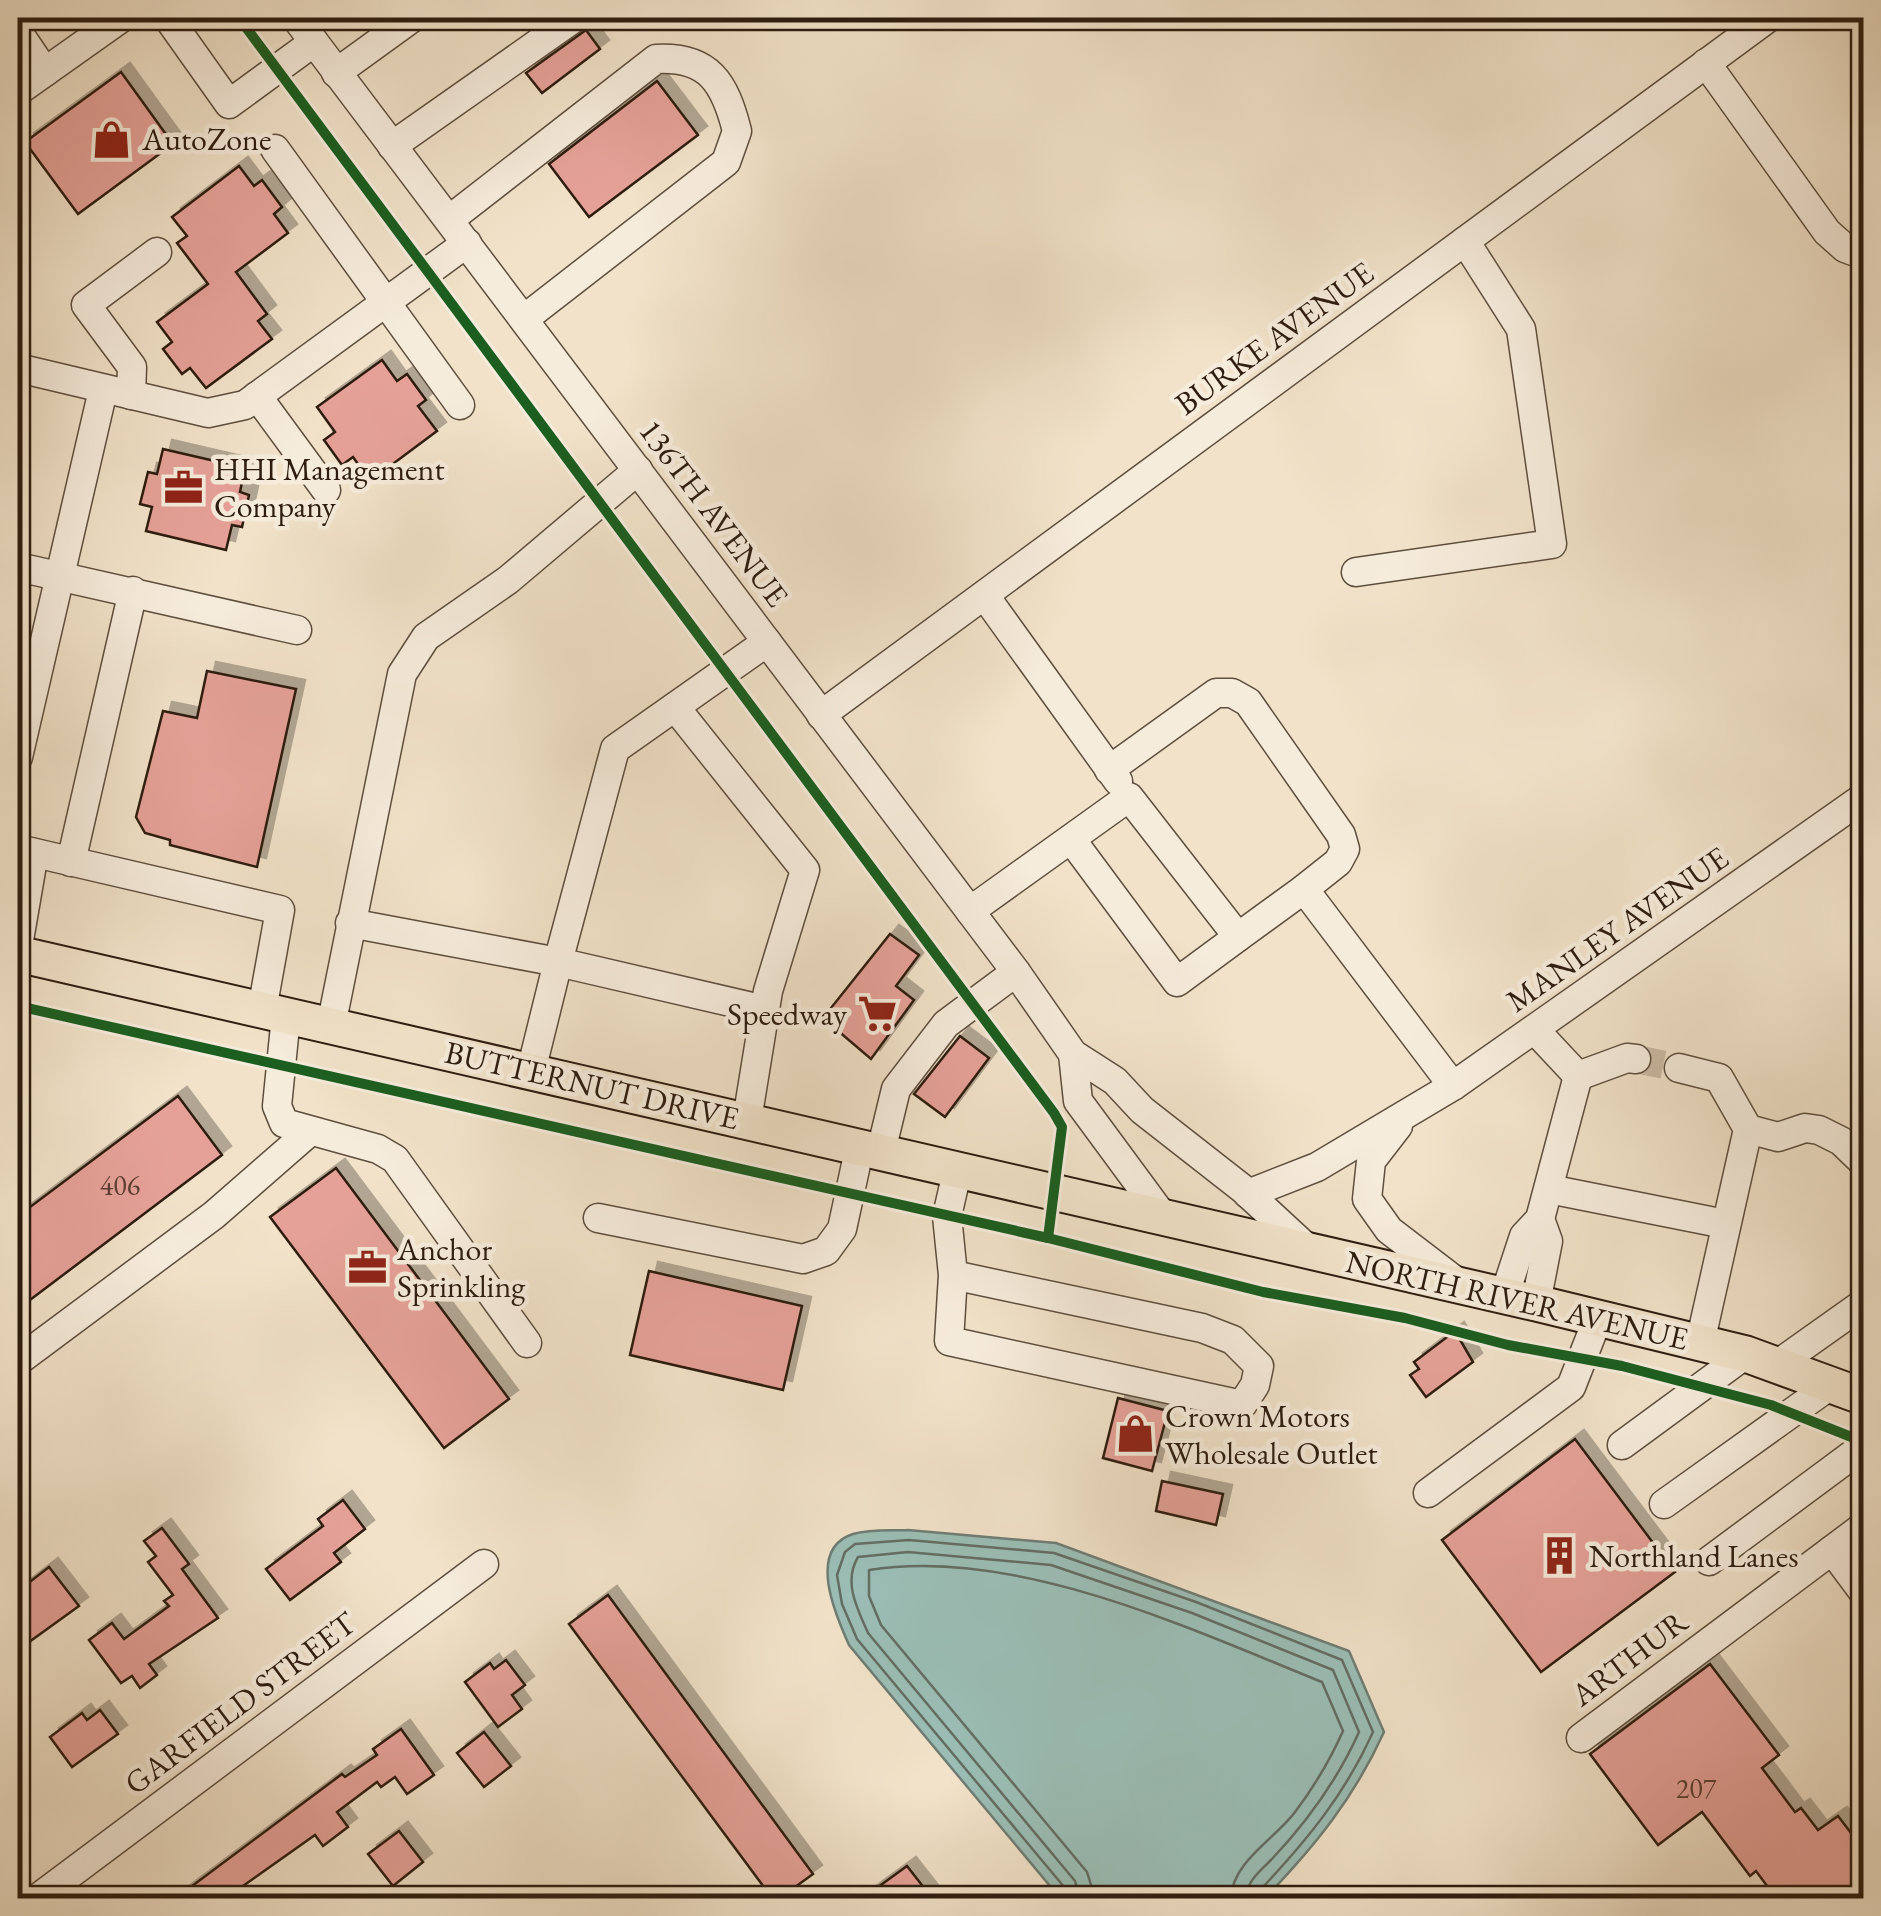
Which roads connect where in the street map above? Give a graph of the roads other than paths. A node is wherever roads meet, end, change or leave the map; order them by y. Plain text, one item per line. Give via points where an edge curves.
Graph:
1 (121, 18) edge
2 (168, 18) edge
3 (296, 18) edge
4 (412, 18) edge
5 (574, 18) edge
6 (1768, 18) edge
7 (18, 32) edge
8 (314, 42) junction
9 (1706, 63) junction
10 (46, 72) junction
11 (336, 73) junction
12 (18, 91) edge
13 (392, 146) junction
14 (275, 149) dead end
15 (449, 220) junction
16 (1465, 241) junction
17 (467, 242) junction
18 (158, 252) dead end
19 (1864, 255) edge
20 (385, 302) junction
21 (524, 319) junction
22 (18, 368) edge
23 (117, 392) junction
24 (257, 396) junction
25 (460, 405) dead end
26 (638, 470) junction
27 (326, 490) dead end
28 (18, 568) edge
29 (1356, 572) dead end
30 (60, 577) junction
31 (133, 591) junction
32 (985, 596) junction
33 (297, 630) dead end
34 (766, 642) junction
35 (675, 706) junction
36 (821, 714) junction
37 (18, 757) edge
38 (1110, 770) junction
39 (1129, 797) junction
40 (1864, 797) edge
41 (1071, 839) junction
42 (26, 851) edge
43 (71, 862) junction
44 (1304, 889) junction
45 (970, 912) junction
46 (350, 923) junction
47 (1238, 937) junction
48 (18, 946) edge
49 (18, 954) edge
50 (558, 962) junction
51 (1016, 972) junction
52 (765, 1010) junction
53 (274, 1013) junction
54 (330, 1026) junction
55 (1535, 1030) junction
56 (1073, 1054) junction
57 (1636, 1059) tunnel mouth
58 (1680, 1068) tunnel mouth
59 (531, 1071) junction
60 (1578, 1076) junction
61 (1453, 1086) junction
62 (1408, 1113) junction
63 (748, 1120) junction
64 (1748, 1130) junction
65 (308, 1132) junction
66 (870, 1149) junction
67 (1864, 1163) edge
68 (958, 1168) junction
69 (1550, 1189) junction
70 (1248, 1194) junction
71 (598, 1218) dead end
72 (1165, 1220) junction
73 (1726, 1224) junction
74 (1310, 1252) junction
75 (953, 1274) junction
76 (1464, 1287) junction
77 (1520, 1300) junction
78 (1864, 1302) edge
79 (1598, 1318) junction
80 (527, 1343) dead end
81 (1700, 1343) junction
82 (1762, 1359) junction
83 (18, 1361) edge
84 (1848, 1390) edge
85 (1622, 1445) dead end
86 (1864, 1446) edge
87 (1428, 1493) dead end
88 (1664, 1504) dead end
89 (1864, 1526) edge
90 (1832, 1550) junction
91 (1709, 1561) dead end
92 (484, 1564) dead end
93 (1864, 1592) edge
94 (1581, 1738) dead end
95 (38, 1898) edge

1 - 10 street
2 - 8 street via 230,104
3 - 8 street, 136TH AVENUE
4 - 11 street
5 - 13 street
6 - 9 street, BURKE AVENUE
7 - 10 street
8 - 11 street, 136TH AVENUE
9 - 16 street, BURKE AVENUE
9 - 19 street via 1827,232
10 - 12 street
11 - 13 street, 136TH AVENUE
13 - 15 street, 136TH AVENUE
14 - 20 street
15 - 17 street, 136TH AVENUE
15 - 21 street via 656,59 686,58 719,82 737,131 726,162
16 - 29 street via 1521,329 1552,544
16 - 32 street, BURKE AVENUE
17 - 20 street
17 - 21 street, 136TH AVENUE
18 - 23 street via 86,305 132,367
20 - 24 street
20 - 25 street
21 - 26 street, 136TH AVENUE
22 - 23 street
23 - 24 street via 208,413
23 - 30 street
24 - 27 street
26 - 34 street, 136TH AVENUE
26 - 46 street via 508,580 426,637 402,674
28 - 30 street
30 - 31 street
30 - 37 street
31 - 33 street
31 - 43 street
32 - 36 street, BURKE AVENUE
32 - 38 street
34 - 35 street
34 - 36 street, 136TH AVENUE
35 - 50 street via 615,749
35 - 52 street via 805,870
36 - 45 street, 136TH AVENUE
38 - 39 street
38 - 44 street via 1216,693 1248,702 1341,835 1345,849 1338,862
39 - 41 street
39 - 47 street
40 - 55 street, MANLEY AVENUE
41 - 45 street
41 - 47 street via 1178,982
42 - 43 street
42 - 48 street
43 - 53 street via 280,910
44 - 47 street
44 - 61 street
45 - 51 street, 136TH AVENUE
46 - 50 street
46 - 54 street
49 - 53 main road, BUTTERNUT DRIVE
50 - 52 street
50 - 59 street
51 - 56 street, 136TH AVENUE
51 - 66 street via 946,1024 896,1089
52 - 63 street
53 - 54 main road, BUTTERNUT DRIVE
53 - 65 street via 277,1106 284,1123
54 - 59 main road, BUTTERNUT DRIVE
55 - 60 street
55 - 61 street, MANLEY AVENUE
56 - 70 street, 136TH AVENUE via 1115,1081
56 - 72 street, 136TH AVENUE via 1078,1101
57 - 60 street
58 - 64 street via 1719,1078
59 - 63 main road, BUTTERNUT DRIVE
60 - 69 street
61 - 62 street, MANLEY AVENUE
62 - 70 street, MANLEY AVENUE via 1316,1167
62 - 76 street, MANLEY AVENUE via 1370,1161 1367,1199 1389,1230
63 - 66 main road, BUTTERNUT DRIVE
64 - 67 street via 1778,1138 1819,1130
64 - 73 street
65 - 80 street via 394,1159
65 - 83 street via 214,1215
66 - 68 main road, BUTTERNUT DRIVE
66 - 71 street via 842,1229 826,1251 803,1259
68 - 72 main road, BUTTERNUT DRIVE
68 - 75 street via 947,1216
69 - 73 street
69 - 77 street via 1540,1219 1548,1240
70 - 74 street, 136TH AVENUE
72 - 74 main road, NORTH RIVER AVENUE
73 - 81 street
74 - 76 main road, NORTH RIVER AVENUE
75 - 75 street via 949,1340 1242,1405 1255,1385 1259,1366 1233,1340 1202,1328
76 - 77 main road, NORTH RIVER AVENUE
77 - 79 main road, NORTH RIVER AVENUE
78 - 82 street
79 - 81 main road, NORTH RIVER AVENUE
79 - 87 street via 1571,1387
81 - 82 main road, NORTH RIVER AVENUE
82 - 84 main road, NORTH RIVER AVENUE
82 - 85 street
84 - 88 street
86 - 91 street
89 - 90 street, ARTHUR
90 - 93 street
90 - 94 street, ARTHUR
92 - 95 street, GARFIELD STREET

